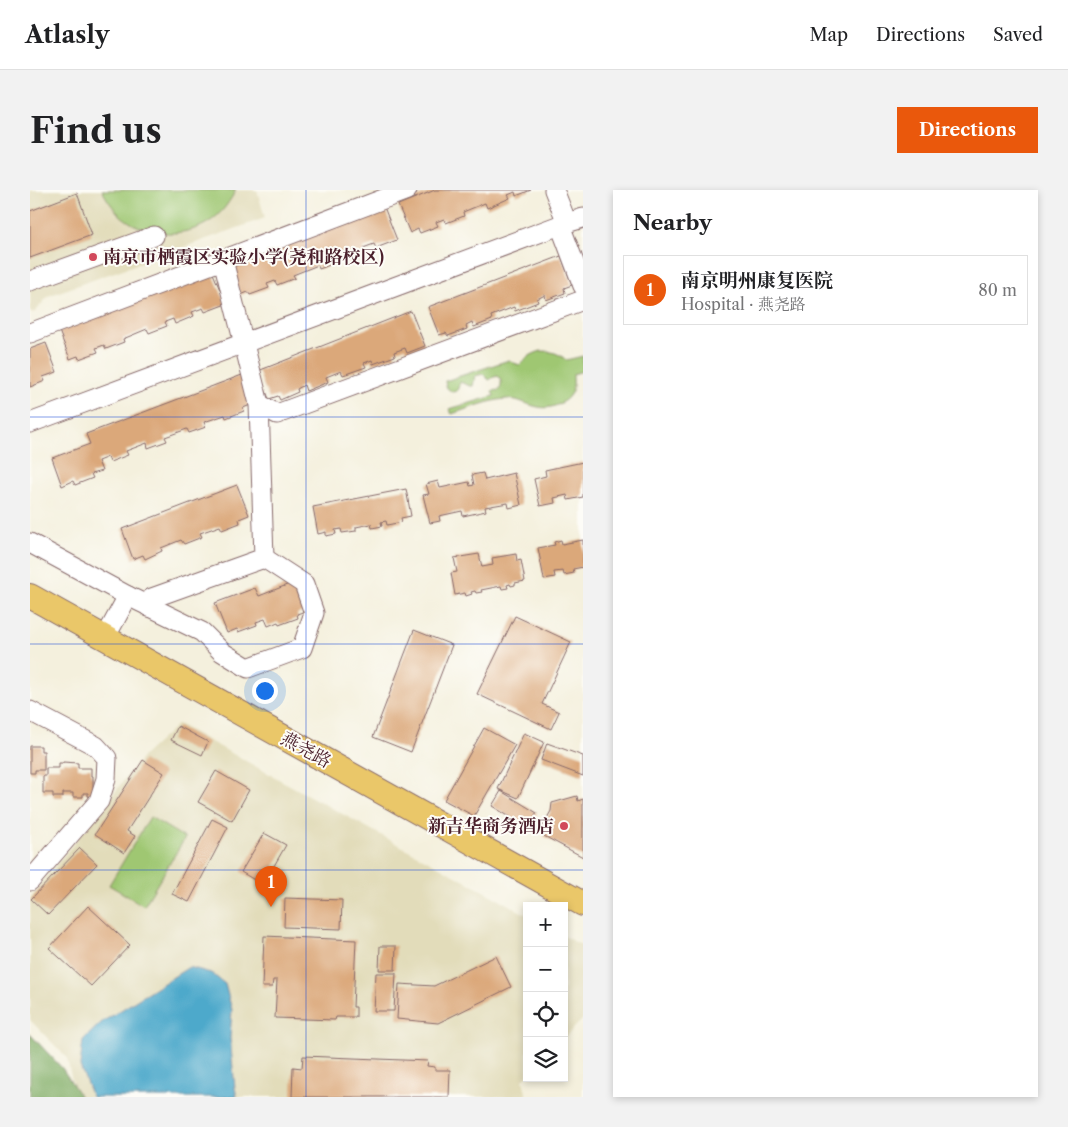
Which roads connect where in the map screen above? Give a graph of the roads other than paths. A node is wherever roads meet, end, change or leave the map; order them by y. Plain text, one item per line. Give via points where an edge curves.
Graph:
1 (407, 190) edge
2 (554, 190) edge
3 (570, 222) edge
4 (154, 236) dead end
5 (223, 260) junction
6 (30, 281) edge
7 (583, 286) edge
8 (583, 300) edge
9 (30, 333) edge
10 (259, 404) junction
11 (30, 423) edge
12 (30, 543) edge
13 (264, 558) junction
14 (30, 596) edge
15 (128, 596) junction
16 (149, 606) junction
17 (105, 638) junction
18 (30, 711) edge
19 (30, 882) edge
20 (583, 904) edge

1 - 5 lane
2 - 3 lane
3 - 7 lane
3 - 11 lane
4 - 6 lane
5 - 9 lane
5 - 10 lane
8 - 10 lane via 276,414
10 - 13 lane
12 - 15 lane
13 - 16 lane via 152,598
13 - 16 lane via 304,584 314,614 302,648 248,668 222,652 202,632
14 - 17 main road, 燕尧路
15 - 16 lane
15 - 17 lane
17 - 20 main road, 燕尧路
18 - 19 lane via 96,746 107,758 106,779 99,801

